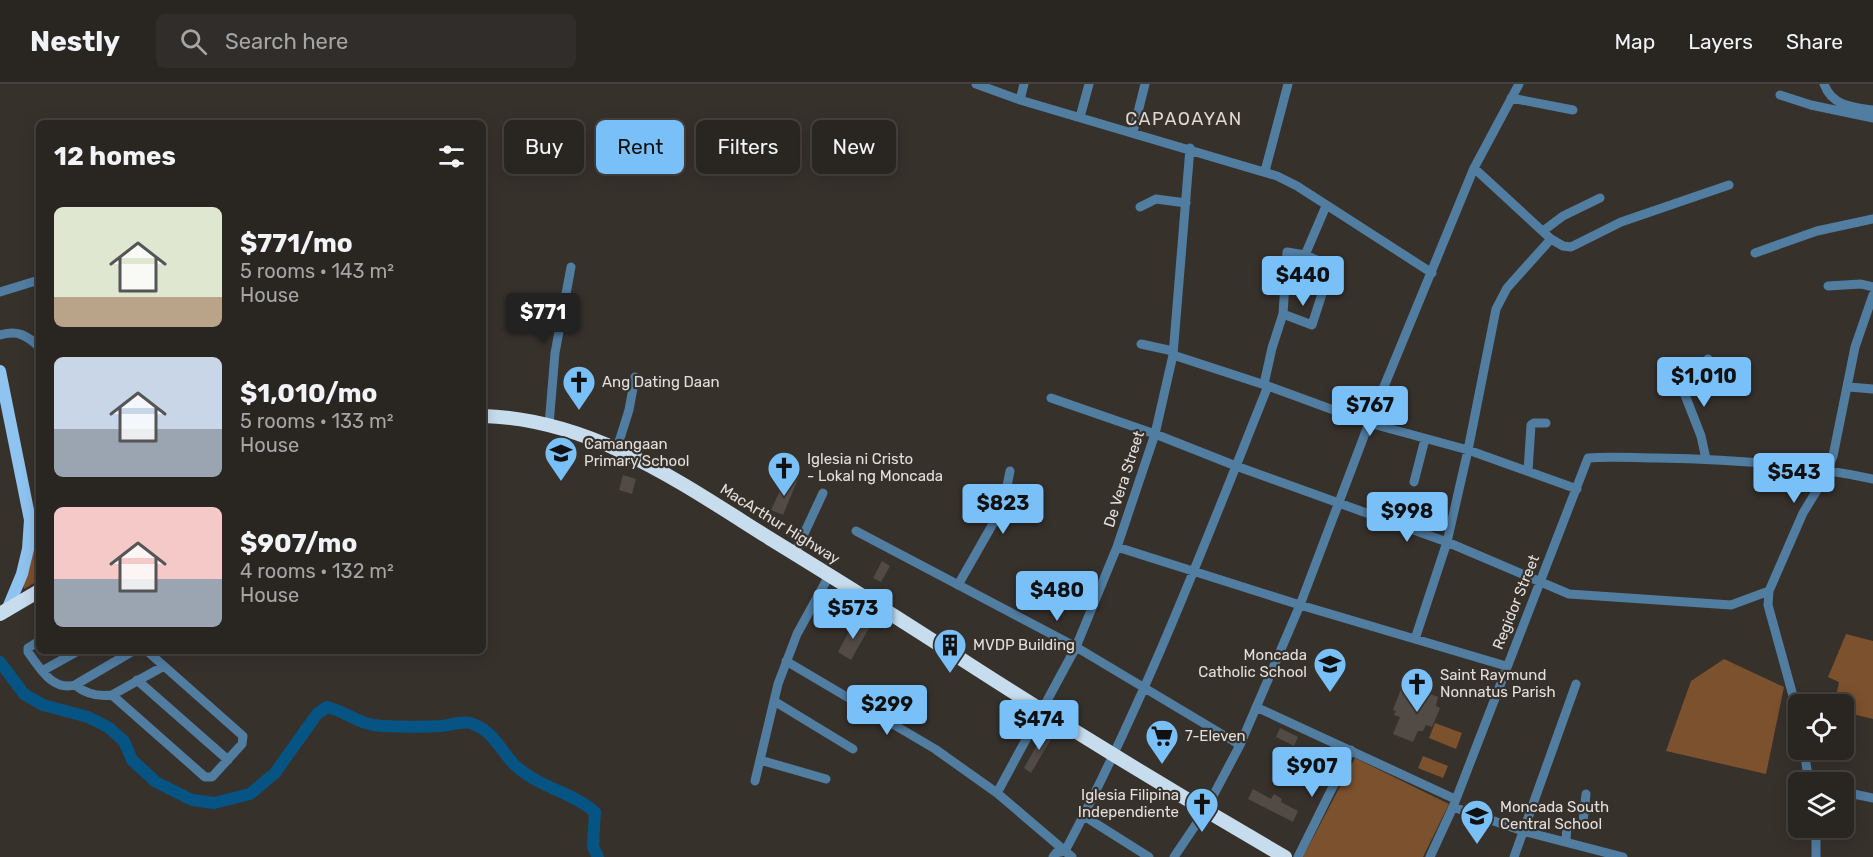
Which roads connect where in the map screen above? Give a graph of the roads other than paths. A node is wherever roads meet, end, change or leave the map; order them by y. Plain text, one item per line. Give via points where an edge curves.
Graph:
1 (975, 84) edge
2 (1024, 84) edge
3 (1089, 84) edge
4 (1145, 84) edge
5 (1288, 84) edge
6 (1519, 84) edge
7 (1824, 84) edge
8 (1780, 94) dead end
9 (1511, 98) junction
10 (1020, 100) junction
11 (1573, 110) dead end
12 (1873, 110) edge
13 (1080, 117) junction
14 (1873, 118) edge
15 (1133, 132) junction
16 (1190, 148) junction
17 (1474, 168) junction
18 (1265, 171) junction
19 (1729, 185) dead end
20 (1600, 198) dead end
21 (1186, 203) junction
22 (1326, 206) junction
23 (1140, 207) dead end
24 (1873, 219) edge
25 (1543, 231) junction
26 (1551, 239) junction
27 (1755, 253) dead end
28 (1305, 255) junction
29 (571, 267) dead end
30 (1432, 273) junction
31 (36, 281) edge
32 (1828, 286) dead end
33 (1873, 287) edge
34 (0, 292) edge
35 (1873, 295) edge
36 (1283, 314) junction
37 (0, 335) edge
38 (36, 344) edge
39 (1141, 344) dead end
40 (1173, 353) junction
41 (1708, 359) dead end
42 (0, 371) edge
43 (635, 377) dead end
44 (1266, 385) junction
45 (1849, 387) junction
46 (1873, 389) edge
47 (1051, 398) dead end
48 (486, 416) edge
49 (4, 417) edge
50 (1369, 423) junction
51 (1546, 423) dead end
52 (549, 425) junction
53 (1155, 434) junction
54 (1425, 439) junction
55 (617, 448) junction
56 (1468, 450) junction
57 (1706, 459) junction
58 (1236, 466) junction
59 (1828, 470) junction
60 (1010, 471) dead end
61 (1528, 471) junction
62 (1873, 479) edge
63 (1414, 482) dead end
64 (1577, 489) junction
65 (1034, 491) dead end
66 (823, 493) dead end
67 (1338, 504) junction
68 (1003, 506) junction
69 (30, 520) junction
70 (36, 526) edge
71 (856, 531) dead end
72 (1447, 542) junction
73 (1117, 547) junction
74 (795, 553) junction
75 (1195, 572) junction
76 (830, 574) junction
77 (1540, 582) junction
78 (958, 585) junction
79 (1769, 591) junction
80 (36, 594) edge
81 (1300, 605) junction
82 (3, 612) edge
83 (1414, 639) junction
84 (36, 642) edge
85 (1076, 647) junction
86 (73, 654) edge
87 (127, 654) edge
88 (150, 654) edge
89 (786, 661) junction
90 (164, 666) junction
91 (1506, 666) junction
92 (42, 671) junction
93 (137, 680) junction
94 (1576, 684) dead end
95 (75, 685) junction
96 (1146, 688) junction
97 (1793, 694) edge
98 (112, 695) junction
99 (774, 701) junction
100 (1256, 707) junction
101 (1044, 711) junction
102 (1240, 745) junction
103 (853, 749) dead end
104 (1351, 750) junction
105 (1113, 756) junction
106 (228, 760) junction
107 (760, 760) junction
108 (826, 779) dead end
109 (755, 781) dead end
110 (997, 793) junction
111 (1586, 794) dead end
112 (1854, 794) edge
113 (1873, 798) edge
114 (1454, 803) junction
115 (1205, 811) junction
116 (1084, 816) junction
117 (1523, 831) junction
118 (1816, 838) edge
119 (1566, 842) junction
120 (1069, 854) edge
121 (1053, 857) edge
122 (1149, 857) edge
123 (1174, 857) edge
124 (1285, 857) edge
125 (1298, 857) edge
126 (1430, 857) edge
127 (1514, 857) edge
128 (1623, 857) edge
129 (1816, 857) edge

1 - 10 street
2 - 10 street
3 - 13 street
4 - 15 street
5 - 18 street
6 - 9 street
7 - 12 street via 1837,102
8 - 14 street
9 - 11 street
9 - 17 street
10 - 13 street
13 - 15 street
15 - 16 street
16 - 18 street
16 - 21 street, De Vera Street
17 - 25 street
17 - 30 street
18 - 22 street
19 - 26 street via 1621,222 1571,247
20 - 25 street
21 - 23 street via 1156,199
21 - 40 street, De Vera Street
22 - 28 street
22 - 30 street
24 - 27 street via 1817,231
25 - 26 street
26 - 56 street via 1507,288 1496,309
28 - 36 street via 1287,252
28 - 36 street via 1330,266 1314,323 1310,325
29 - 52 street via 555,353
30 - 50 street
31 - 34 street
32 - 33 street
35 - 45 street via 1855,347
36 - 44 street
37 - 38 street via 17,332
39 - 40 street
40 - 44 street
40 - 53 street, De Vera Street
41 - 57 street via 1685,382 1683,390
42 - 49 main road
43 - 55 street
44 - 50 street
44 - 58 street
45 - 46 street
45 - 59 street
47 - 53 street
48 - 52 highway, MacArthur Highway
49 - 69 main road
50 - 54 street
50 - 67 street
51 - 61 street via 1531,425
52 - 55 highway, MacArthur Highway
53 - 58 street
53 - 73 street, De Vera Street
54 - 56 street
54 - 63 street
55 - 74 highway, MacArthur Highway
56 - 61 street
56 - 72 street
57 - 59 street
57 - 64 street, Regidor Street via 1588,458
58 - 67 street
58 - 75 street
59 - 62 street
59 - 79 street via 1803,513
60 - 68 street
61 - 64 street
64 - 77 street, Regidor Street
65 - 68 street via 1024,504
66 - 74 street
67 - 72 street
67 - 81 street
68 - 78 street
69 - 70 main road
69 - 82 main road via 22,574
71 - 78 street
72 - 77 street
72 - 83 street
73 - 75 street
73 - 85 street, De Vera Street
74 - 76 highway, MacArthur Highway
75 - 81 street
75 - 96 street
76 - 89 street
76 - 101 highway, MacArthur Highway
77 - 79 street via 1580,596 1720,605 1738,604
77 - 91 street, Regidor Street
78 - 85 street
79 - 97 street via 1768,604
80 - 82 highway
81 - 83 street
81 - 100 street
83 - 91 street
84 - 92 street via 28,652
85 - 96 street
85 - 101 street, De Vera Street
86 - 92 street
87 - 95 street
88 - 90 street
89 - 99 street
89 - 110 street via 935,749
90 - 93 street
90 - 106 street via 243,736 242,744
91 - 114 street, Regidor Street
92 - 95 street via 55,683
93 - 98 street
93 - 106 street
94 - 117 street
95 - 98 street via 99,697
96 - 102 street
96 - 105 street
98 - 106 street via 205,777 212,777
99 - 103 street
99 - 107 street
100 - 102 street
100 - 104 street
101 - 105 highway, MacArthur Highway
101 - 110 street, De Vera Street
102 - 115 street
104 - 114 street
104 - 125 street
105 - 115 highway, MacArthur Highway
105 - 116 street
107 - 108 street
107 - 109 street
110 - 120 street
111 - 119 street via 1582,822 1568,824
112 - 113 street
114 - 117 street
114 - 126 street, Regidor Street
115 - 123 street
115 - 124 highway, MacArthur Highway
116 - 120 street
116 - 122 street
117 - 119 street
117 - 127 street
118 - 129 street
119 - 128 street
120 - 121 street via 1056,853

